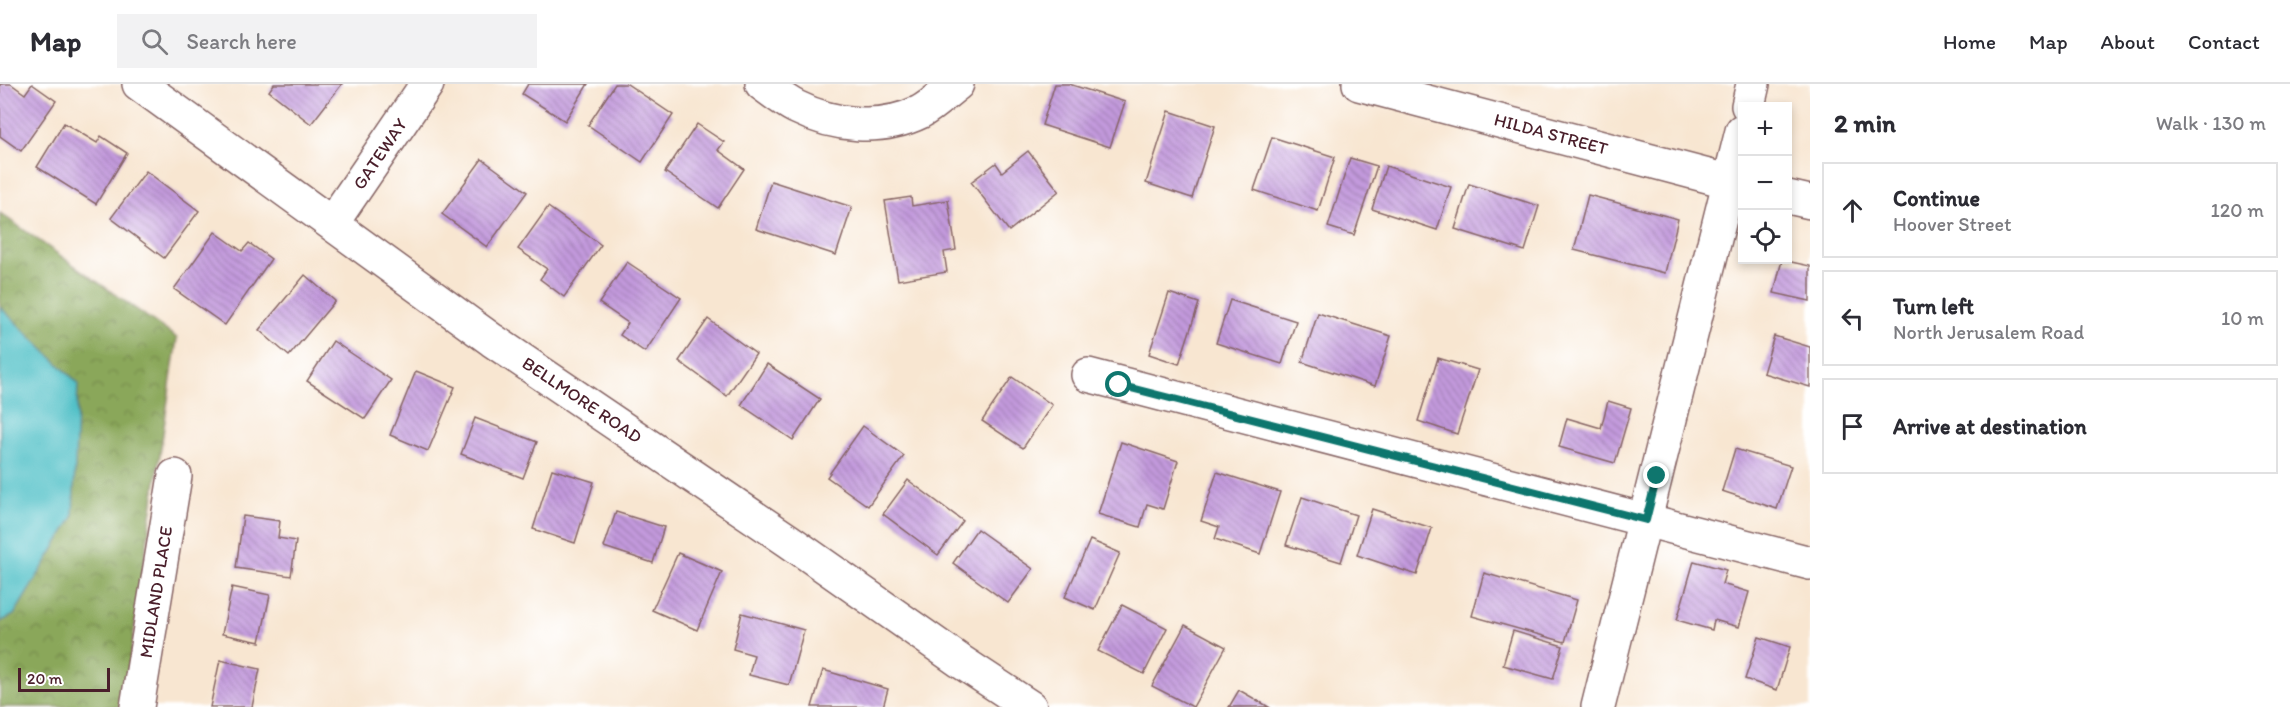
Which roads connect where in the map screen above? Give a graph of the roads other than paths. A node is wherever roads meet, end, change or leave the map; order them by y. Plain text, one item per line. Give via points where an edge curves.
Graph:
1 (140, 84) edge
2 (427, 84) edge
3 (762, 84) edge
4 (957, 84) edge
5 (1359, 84) edge
6 (1753, 84) edge
7 (1749, 102) edge
8 (1740, 156) edge
9 (1737, 183) edge
10 (1792, 198) edge
11 (1810, 202) edge
12 (332, 223) junction
13 (1088, 375) dead end
14 (175, 476) dead end
15 (1646, 520) junction
16 (1810, 563) edge
17 (137, 707) edge
18 (1030, 707) edge
19 (1598, 707) edge

1 - 12 street, BELLMORE ROAD
2 - 12 street, GATEWAY
3 - 4 street via 795,107 826,120 854,124 888,123 921,111
5 - 9 street, HILDA STREET
6 - 7 street
8 - 9 street
9 - 15 street
10 - 11 street
12 - 18 street, BELLMORE ROAD via 492,340
13 - 15 street
14 - 17 street, MIDLAND PLACE
15 - 16 street
15 - 19 street

